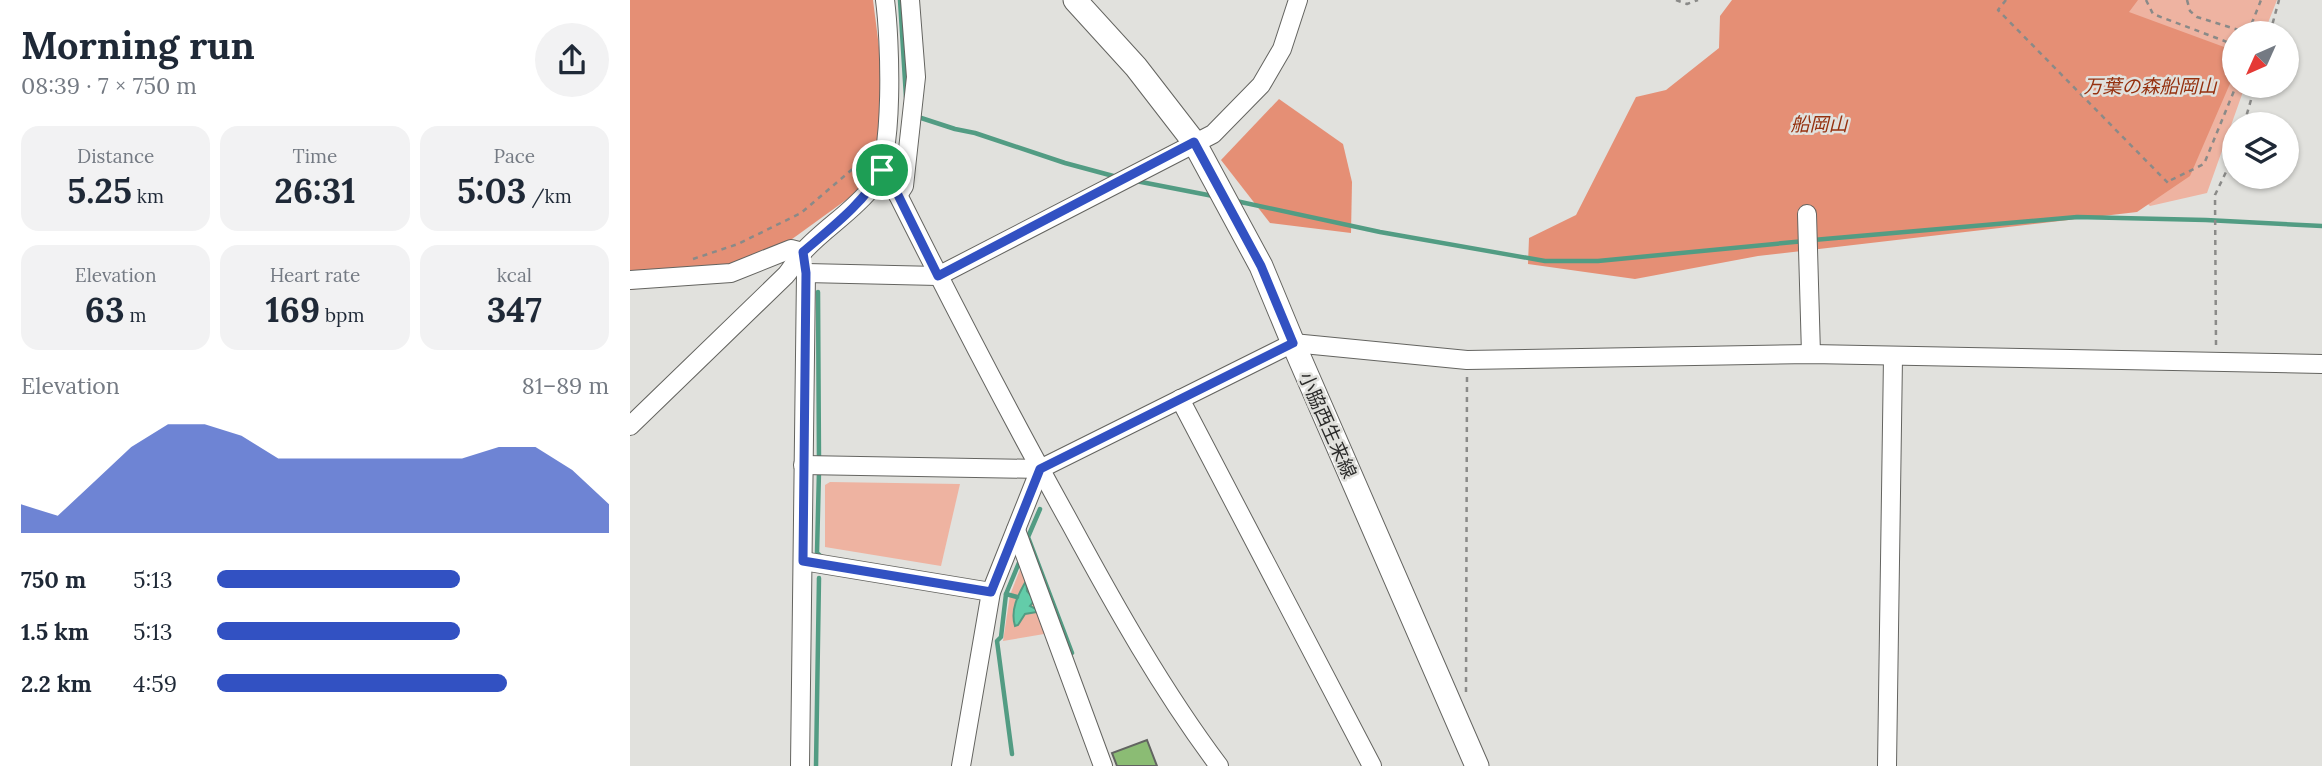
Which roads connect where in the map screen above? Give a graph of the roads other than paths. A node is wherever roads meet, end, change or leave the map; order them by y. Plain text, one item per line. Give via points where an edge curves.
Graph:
1 (885, 0) edge
2 (910, 0) edge
3 (1075, 0) edge
4 (1298, 0) edge
5 (1194, 142) junction
6 (866, 158) road end
7 (882, 170) junction
8 (898, 195) junction
9 (1807, 214) dead end
10 (803, 252) junction
11 (806, 273) junction
12 (938, 276) junction
13 (630, 280) edge
14 (1293, 343) junction
15 (1811, 354) junction
16 (1893, 357) junction
17 (2322, 364) edge
18 (1180, 399) junction
19 (630, 426) edge
20 (803, 465) junction
21 (1040, 469) junction
22 (1016, 530) junction
23 (803, 561) junction
24 (991, 592) junction
25 (800, 766) edge
26 (961, 766) edge
27 (1103, 766) edge
28 (1219, 766) edge
29 (1372, 766) edge
30 (1477, 766) edge
31 (1887, 766) edge

1 - 7 street via 890,79
2 - 8 street via 916,78 904,186
3 - 5 main road, 小脇西生来線 via 1136,67
4 - 5 street via 1282,49 1261,85 1213,134
5 - 12 street
5 - 14 main road, 小脇西生来線 via 1261,266
6 - 7 street
7 - 8 street
7 - 10 street via 852,209
8 - 12 street
9 - 15 street
10 - 11 street
10 - 13 street via 791,249 731,273
10 - 19 street via 786,275
11 - 12 street
11 - 20 street
12 - 21 street
14 - 15 street via 1466,360
14 - 18 street
14 - 30 main road, 小脇西生来線
15 - 16 street
16 - 17 street
16 - 31 street
18 - 21 street
18 - 29 street
20 - 21 street
20 - 23 street
21 - 22 street
21 - 28 street via 1112,600 1187,723
22 - 24 street
22 - 27 street
23 - 24 street
23 - 25 street
24 - 26 street

